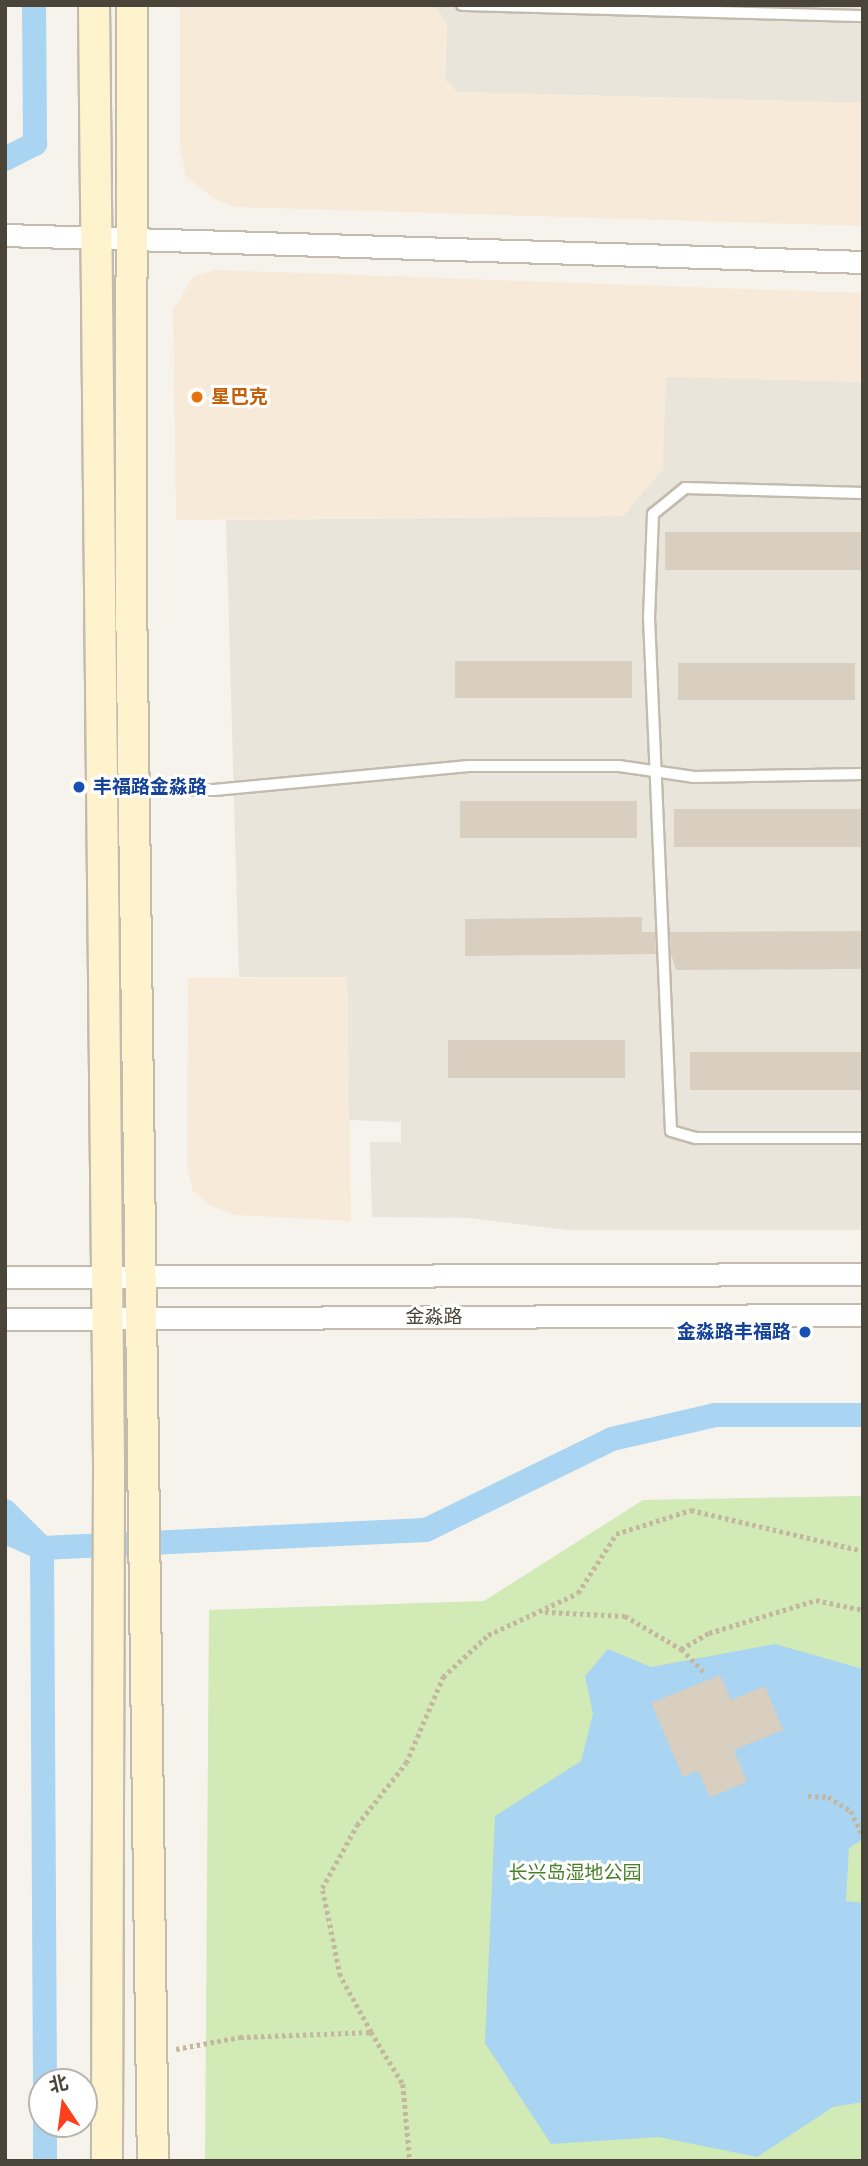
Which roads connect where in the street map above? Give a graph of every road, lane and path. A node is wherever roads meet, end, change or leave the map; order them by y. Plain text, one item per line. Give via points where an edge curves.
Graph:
1 (94, 5) edge
2 (132, 5) edge
3 (462, 5) edge
4 (652, 8) edge
5 (863, 16) edge
6 (5, 235) edge
7 (95, 237) junction
8 (133, 239) junction
9 (863, 262) edge
10 (863, 493) edge
11 (656, 773) junction
12 (863, 774) edge
13 (138, 790) junction
14 (863, 1138) edge
15 (863, 1274) edge
16 (144, 1275) junction
17 (107, 1276) junction
18 (5, 1277) edge
19 (863, 1315) edge
20 (144, 1317) junction
21 (5, 1319) edge
22 (108, 1320) junction
23 (863, 1551) edge
24 (863, 1610) edge
25 (544, 1612) junction
26 (681, 1649) junction
27 (703, 1672) dead end
28 (808, 1796) dead end
29 (863, 1837) edge
30 (371, 2032) junction
31 (153, 2053) junction
32 (107, 2161) edge
33 (153, 2161) edge
34 (410, 2161) edge

1 - 7 street
2 - 8 street
3 - 4 lane
4 - 5 lane
6 - 7 street
7 - 8 street
7 - 17 street
8 - 9 street
8 - 13 street
10 - 11 lane via 685,488 653,514
11 - 12 lane
11 - 13 lane via 619,766 469,766 214,790
11 - 14 lane via 671,1132 696,1138
13 - 16 street
15 - 16 street
16 - 17 street
16 - 20 street
17 - 18 street
17 - 22 street
19 - 20 street, 金淼路
20 - 22 street, 金淼路
20 - 31 street
21 - 22 street, 金淼路
22 - 32 street
23 - 25 path via 691,1510 616,1534 578,1593
24 - 26 path via 816,1600 709,1633
25 - 26 path via 625,1616
25 - 30 path via 488,1636 443,1678 406,1763 357,1825 323,1888 340,1976
26 - 27 path
28 - 29 path via 828,1797 851,1811
30 - 31 path via 240,2036
30 - 34 path via 403,2084
31 - 33 street

